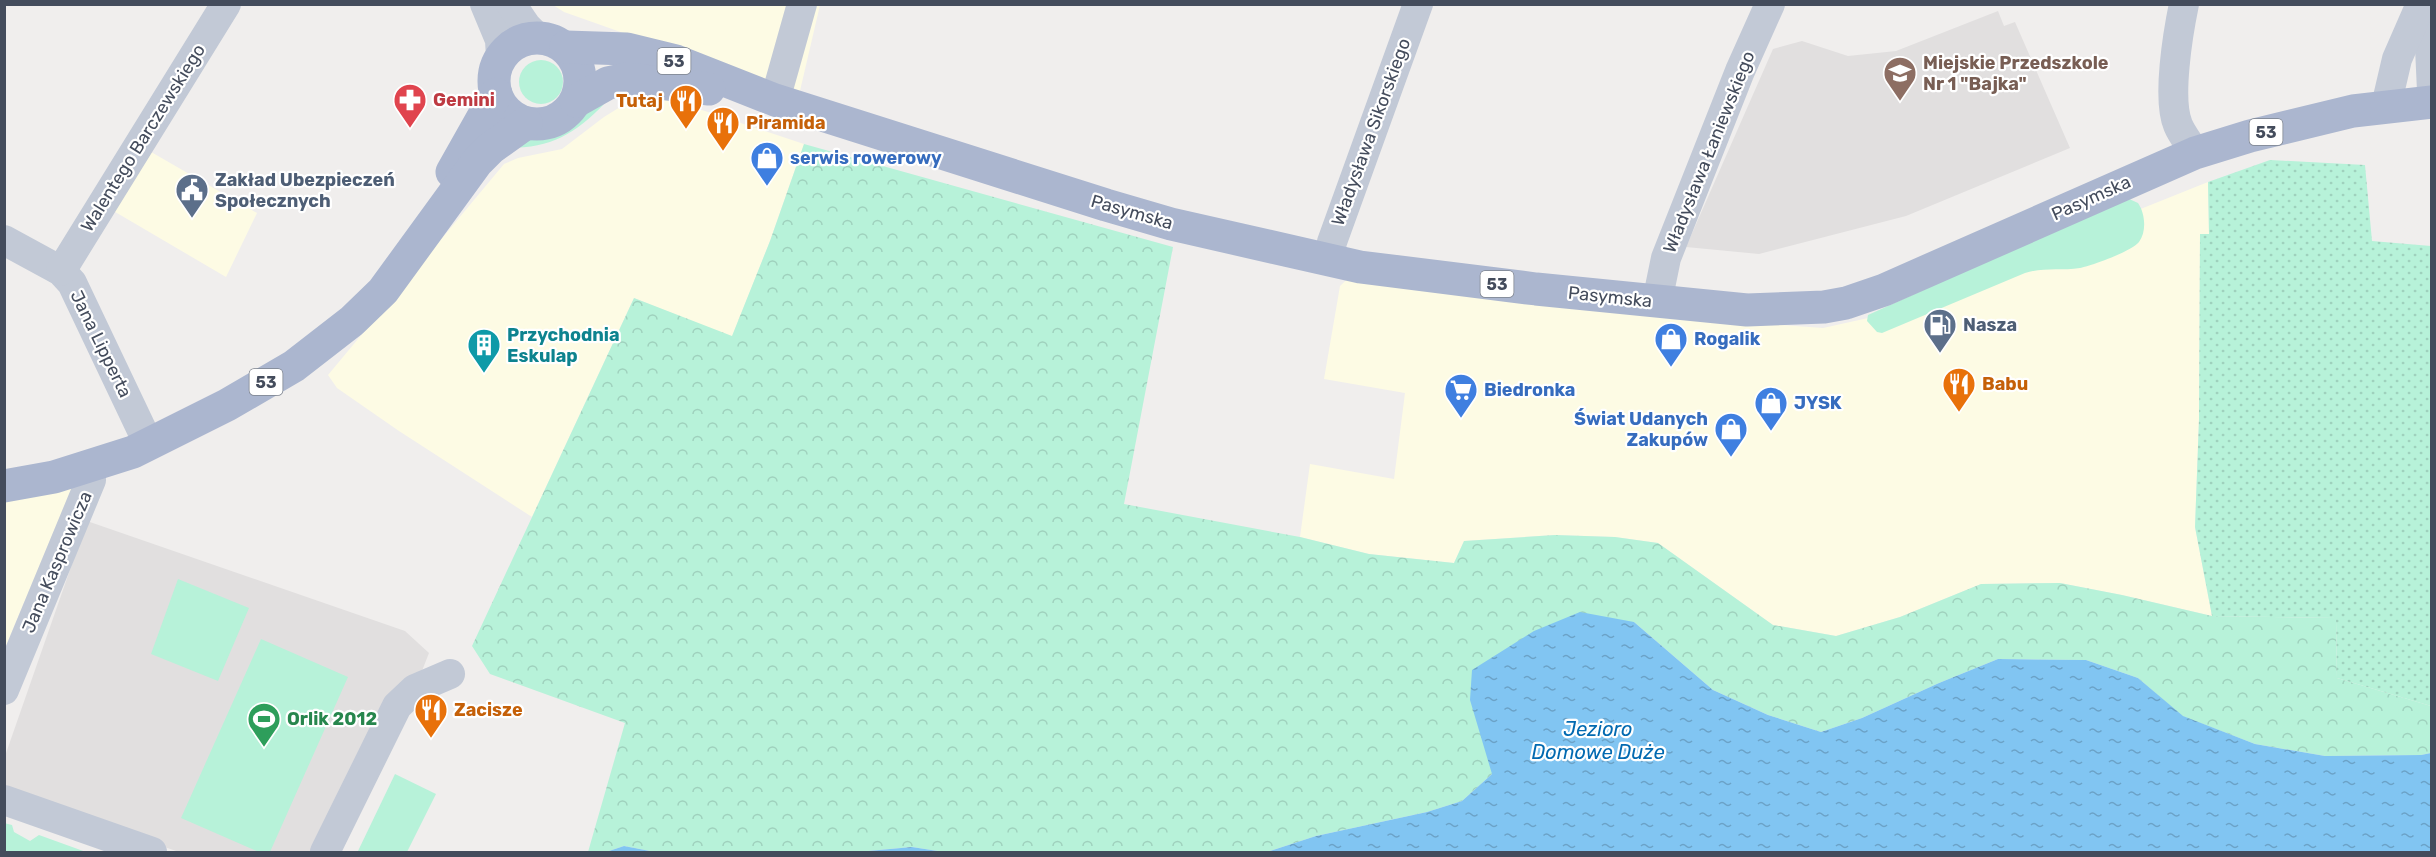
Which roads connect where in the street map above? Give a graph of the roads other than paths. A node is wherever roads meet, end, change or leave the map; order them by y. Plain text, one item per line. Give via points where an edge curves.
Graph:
1 (226, 4) edge
2 (485, 4) edge
3 (511, 4) edge
4 (802, 4) edge
5 (1418, 4) edge
6 (1770, 4) edge
7 (2184, 4) edge
8 (2421, 4) edge
9 (2428, 4) edge
10 (553, 43) junction
11 (501, 57) junction
12 (2432, 91) edge
13 (496, 94) junction
14 (775, 100) junction
15 (576, 101) junction
16 (2432, 102) edge
17 (2386, 106) junction
18 (526, 123) junction
19 (2195, 153) junction
20 (4, 240) edge
21 (411, 251) junction
22 (1329, 260) junction
23 (61, 271) junction
24 (1657, 302) junction
25 (149, 444) junction
26 (87, 467) junction
27 (4, 486) edge
28 (450, 674) dead end
29 (4, 690) edge
30 (4, 800) edge
31 (152, 852) edge
32 (325, 852) edge

1 - 23 street, Walentego Barczewskiego
2 - 11 street via 500,40
3 - 10 street via 526,26
4 - 14 street
5 - 22 street, Władysława Sikorskiego via 1332,242
6 - 24 street, Władysława Łaniewskiego via 1666,258
7 - 19 street via 2175,46 2175,106 2177,124
8 - 17 street via 2397,60
9 - 12 street
10 - 11 main road, 53 via 509,48
10 - 14 main road, Pasymska / 53 via 627,48 676,61
10 - 15 main road via 575,59 579,68
11 - 13 main road, 53 via 494,81
13 - 18 main road via 510,115
13 - 21 main road, 53
14 - 15 main road, Pasymska / 53 via 685,84 627,79 608,83
14 - 22 main road, Pasymska / 53 via 1171,224
15 - 18 main road, 53 via 548,122
16 - 17 main road, Pasymska / 53
17 - 19 main road, Pasymska / 53 via 2250,136
18 - 21 main road, 53 via 490,148
19 - 24 main road, Pasymska / 53 via 1884,290 1846,303 1773,310
20 - 23 street, Jana Lipperta
21 - 25 main road, 53 via 382,291 320,347 227,405
22 - 24 main road, Pasymska / 53 via 1360,267
23 - 25 street, Jana Lipperta via 81,299
25 - 26 main road, 53
26 - 27 main road, 53
26 - 29 street, Jana Kasprowicza via 91,480
28 - 32 street via 415,689 397,706
30 - 31 street

